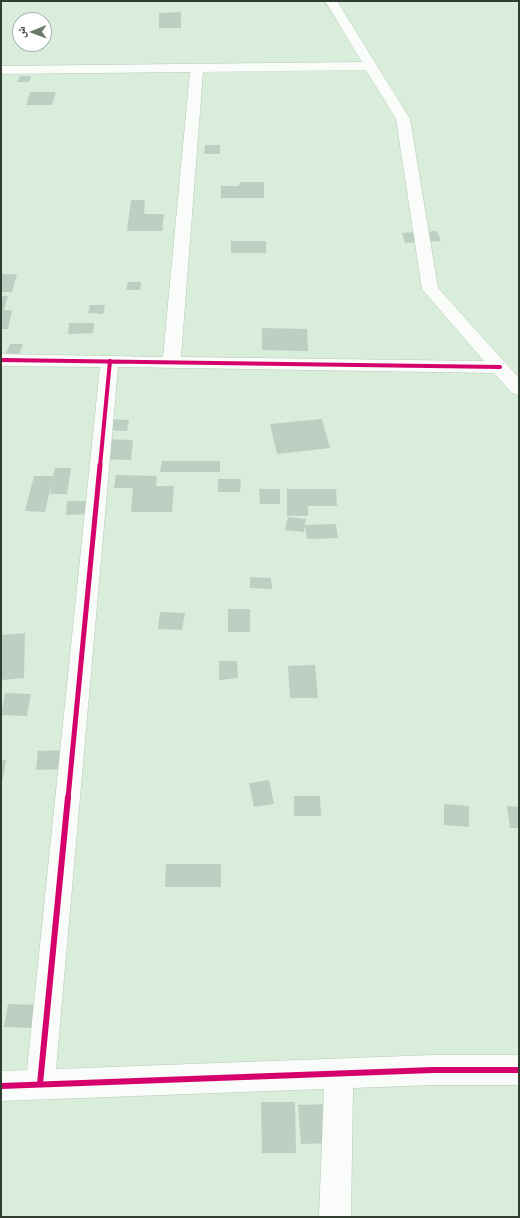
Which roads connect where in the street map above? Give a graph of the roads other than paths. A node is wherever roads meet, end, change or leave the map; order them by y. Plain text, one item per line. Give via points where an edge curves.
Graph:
1 (331, 1) edge
2 (370, 66) junction
3 (197, 68) junction
4 (1, 70) edge
5 (1, 360) edge
6 (110, 362) junction
7 (172, 362) junction
8 (500, 367) junction
9 (519, 389) edge
10 (519, 1070) edge
11 (339, 1074) junction
12 (40, 1084) junction
13 (1, 1086) edge
14 (335, 1217) edge

1 - 2 street
2 - 3 street
2 - 8 street via 403,119 430,289
3 - 4 street
3 - 7 street
5 - 6 street
6 - 7 street
6 - 12 street
7 - 8 street
8 - 9 street
10 - 11 street
11 - 12 street
11 - 14 street
12 - 13 street

